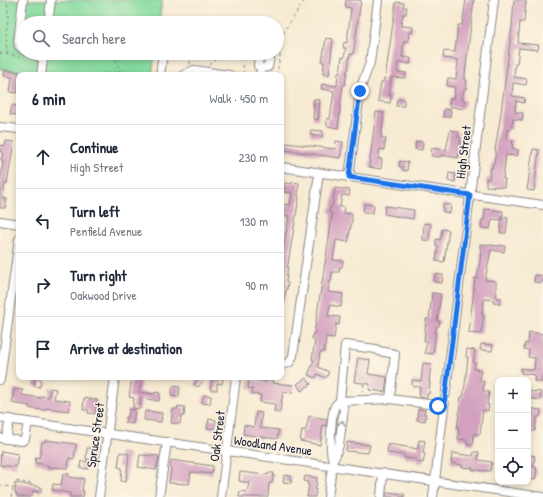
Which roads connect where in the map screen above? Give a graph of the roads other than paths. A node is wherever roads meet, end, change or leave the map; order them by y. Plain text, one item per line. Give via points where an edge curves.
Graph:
1 (23, 0) edge
2 (51, 0) edge
3 (378, 0) edge
4 (494, 0) edge
5 (21, 16) edge
6 (49, 16) edge
7 (44, 60) edge
8 (162, 60) edge
9 (258, 60) edge
10 (270, 60) edge
11 (41, 71) edge
12 (160, 72) edge
13 (190, 72) edge
14 (208, 72) edge
15 (261, 72) edge
16 (0, 126) edge
17 (16, 129) edge
18 (284, 167) edge
19 (319, 173) junction
20 (349, 177) junction
21 (470, 195) junction
22 (543, 205) edge
23 (0, 221) edge
24 (16, 224) edge
25 (16, 262) edge
26 (0, 314) edge
27 (9, 315) junction
28 (284, 364) edge
29 (0, 380) edge
30 (115, 380) edge
31 (236, 380) edge
32 (390, 400) junction
33 (340, 401) junction
34 (444, 406) junction
35 (0, 418) edge
36 (10, 419) junction
37 (28, 422) junction
38 (107, 433) junction
39 (3, 438) edge
40 (167, 442) junction
41 (227, 451) junction
42 (332, 463) junction
43 (383, 473) junction
44 (435, 481) junction
45 (99, 497) edge
46 (159, 497) edge
47 (221, 497) edge
48 (328, 497) edge
49 (381, 497) edge
50 (433, 497) edge
51 (543, 497) edge

1 - 5 street
2 - 6 street
3 - 20 street via 370,63 359,100
4 - 21 street, High Street
7 - 11 street
8 - 12 street
9 - 15 street
10 - 15 street via 268,67
13 - 14 street
16 - 17 street
18 - 19 street
19 - 20 street
19 - 28 street via 293,356
20 - 21 street
21 - 22 street
21 - 34 street, High Street
23 - 24 street
25 - 27 street
26 - 27 street
27 - 29 street
30 - 38 street, Spruce Street
31 - 41 street, Oak Street
32 - 33 street
32 - 33 street via 395,354 345,345
32 - 34 street
33 - 42 street via 344,409 339,445
34 - 44 street, High Street
35 - 36 street, Woodland Avenue
36 - 37 street, Woodland Avenue
36 - 39 street
37 - 38 street, Woodland Avenue
37 - 39 street via 25,439 22,441
38 - 40 street, Woodland Avenue
38 - 45 street, Spruce Street
40 - 41 street, Woodland Avenue
40 - 46 street
41 - 42 street, Woodland Avenue
41 - 47 street, Oak Street
42 - 43 street, Woodland Avenue
42 - 48 street
43 - 44 street, Woodland Avenue
43 - 49 street
44 - 50 street, High Street
44 - 51 street, Woodland Avenue

